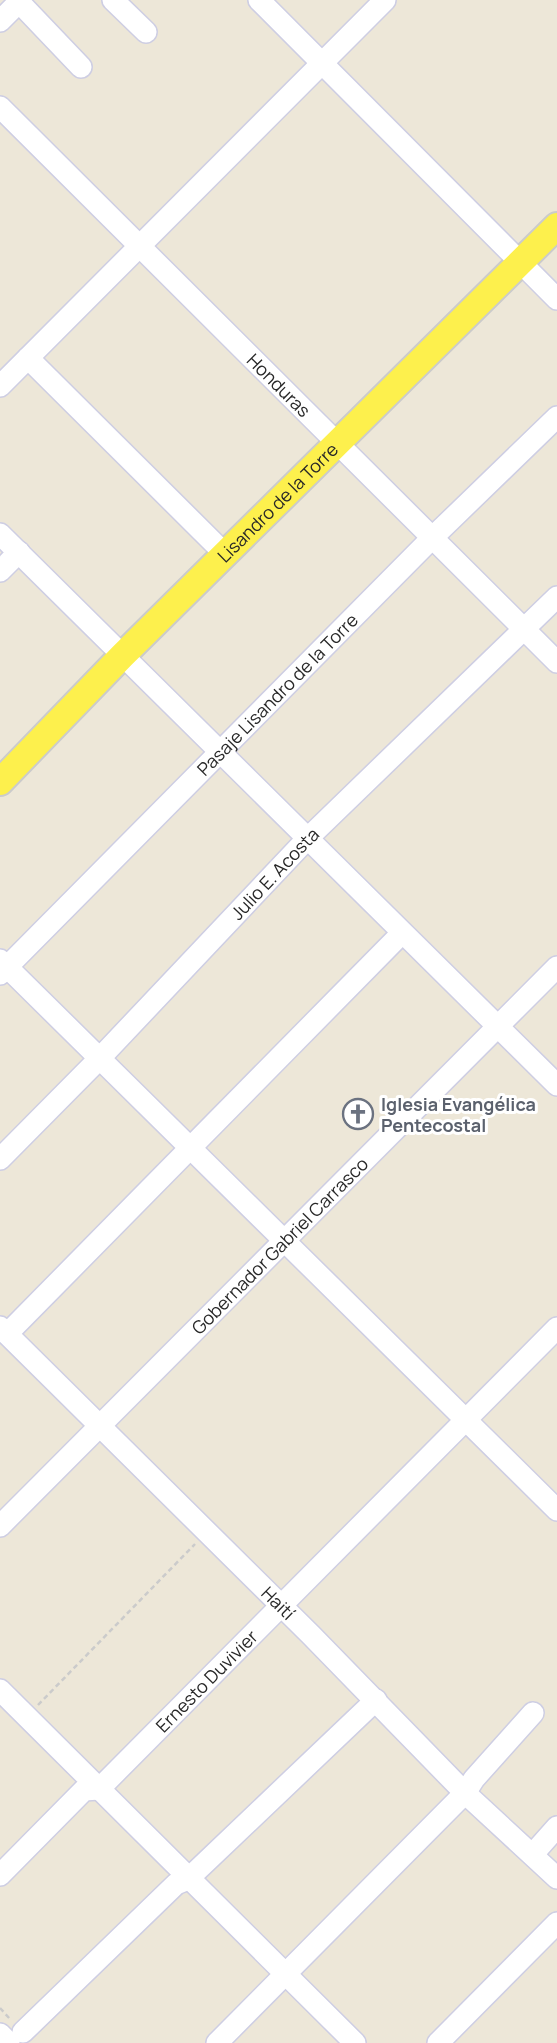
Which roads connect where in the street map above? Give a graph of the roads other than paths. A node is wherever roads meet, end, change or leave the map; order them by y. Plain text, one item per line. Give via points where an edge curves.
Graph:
1 (113, 0) edge
2 (259, 0) edge
3 (385, 0) edge
4 (20, 1) edge
5 (0, 21) edge
6 (146, 32) dead end
7 (321, 63) junction
8 (81, 67) dead end
9 (0, 107) edge
10 (557, 226) edge
11 (140, 247) junction
12 (520, 262) junction
13 (557, 299) edge
14 (27, 358) junction
15 (0, 386) edge
16 (557, 417) edge
17 (337, 443) junction
18 (0, 534) edge
19 (432, 538) junction
20 (19, 552) junction
21 (225, 554) junction
22 (0, 572) edge
23 (557, 597) edge
24 (524, 629) junction
25 (122, 656) junction
26 (557, 662) edge
27 (220, 753) junction
28 (0, 782) edge
29 (307, 839) junction
30 (402, 933) junction
31 (2, 967) edge
32 (557, 967) edge
33 (497, 1028) junction
34 (100, 1058) junction
35 (557, 1085) edge
36 (191, 1148) junction
37 (0, 1158) edge
38 (284, 1238) junction
39 (557, 1328) edge
40 (4, 1331) edge
41 (466, 1420) junction
42 (101, 1427) junction
43 (557, 1510) edge
44 (0, 1526) edge
45 (282, 1606) junction
46 (2, 1697) edge
47 (376, 1700) junction
48 (533, 1713) dead end
49 (99, 1788) junction
50 (465, 1793) junction
51 (557, 1827) edge
52 (533, 1854) junction
53 (0, 1874) edge
54 (557, 1878) edge
55 (188, 1879) junction
56 (557, 1923) edge
57 (286, 1974) junction
58 (0, 2035) edge
59 (16, 2037) edge
60 (217, 2043) edge
61 (355, 2043) edge
62 (438, 2043) edge

1 - 6 street
2 - 7 street
3 - 7 street
4 - 5 street
4 - 8 street
7 - 11 street
7 - 12 street
9 - 11 street, Honduras
10 - 12 main road, Lisandro de la Torre
11 - 14 street
11 - 17 street, Honduras
12 - 13 street
12 - 17 main road, Lisandro de la Torre
14 - 15 street
14 - 21 street
16 - 19 street, Pasaje Lisandro de la Torre
17 - 19 street, Honduras
17 - 21 main road, Lisandro de la Torre
18 - 20 street
19 - 24 street, Honduras
19 - 27 street, Pasaje Lisandro de la Torre
20 - 22 street
20 - 25 street
21 - 25 main road, Lisandro de la Torre
23 - 24 street, Julio E. Acosta
24 - 26 street, Honduras
24 - 29 street, Julio E. Acosta
25 - 27 street
25 - 28 main road, Lisandro de la Torre
27 - 29 street
27 - 31 street, Pasaje Lisandro de la Torre
29 - 30 street
29 - 34 street, Julio E. Acosta
30 - 33 street
30 - 36 street
31 - 34 street
32 - 33 street, Gobernador Gabriel Carrasco
33 - 35 street
33 - 38 street, Gobernador Gabriel Carrasco
34 - 36 street
34 - 37 street, Julio E. Acosta
36 - 38 street
36 - 40 street
38 - 41 street
38 - 42 street, Gobernador Gabriel Carrasco
39 - 41 street, Ernesto Duvivier
40 - 42 street, Haití
41 - 43 street
41 - 45 street, Ernesto Duvivier
42 - 44 street, Gobernador Gabriel Carrasco
42 - 45 street, Haití
45 - 47 street, Haití
45 - 49 street, Ernesto Duvivier
46 - 49 street
47 - 50 street, Haití
47 - 55 street
48 - 50 street
49 - 53 street, Ernesto Duvivier via 84,1790
49 - 55 street
50 - 52 street, Haití
50 - 57 street
51 - 52 street
52 - 54 street, Haití
55 - 57 street
55 - 59 street via 176,1884
56 - 62 street
57 - 60 street
57 - 61 street
58 - 59 street

